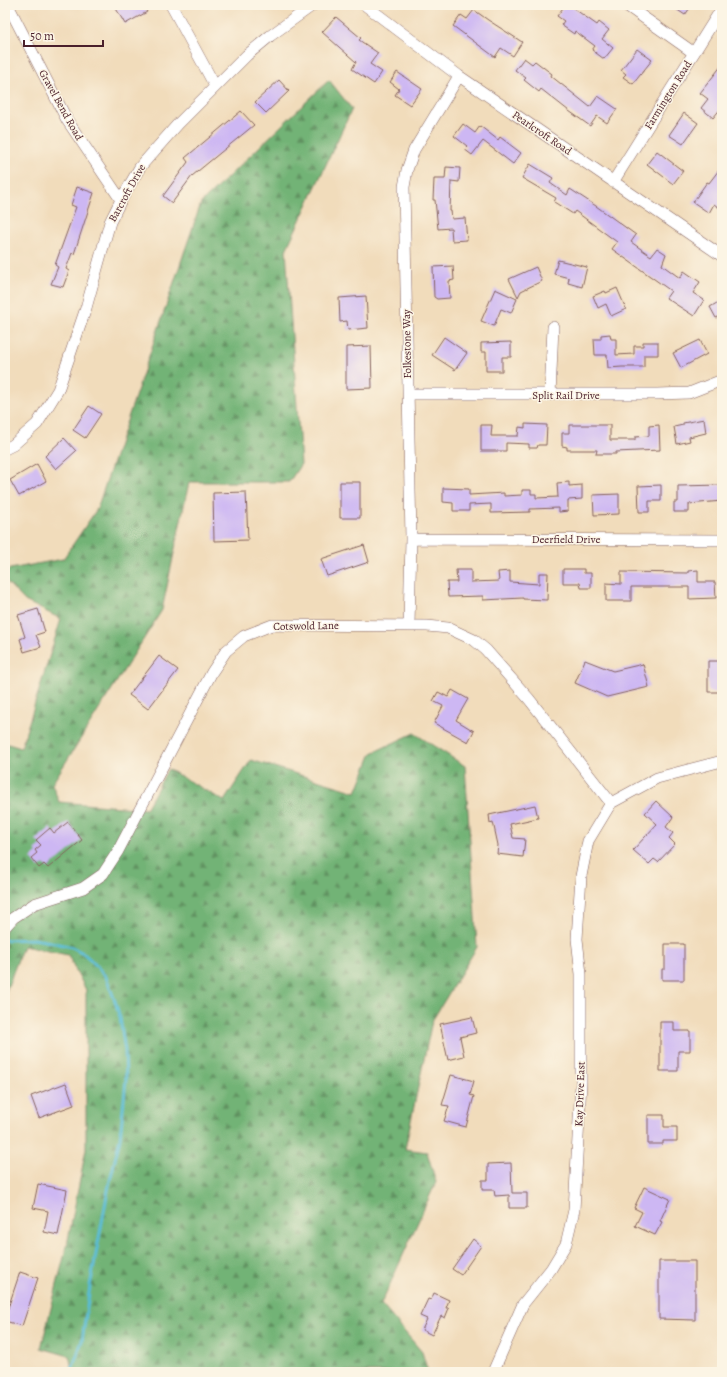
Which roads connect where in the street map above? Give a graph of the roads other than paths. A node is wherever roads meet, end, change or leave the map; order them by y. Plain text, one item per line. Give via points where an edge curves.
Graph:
1 (8, 5) edge
2 (171, 5) edge
3 (313, 5) edge
4 (365, 5) edge
5 (626, 5) edge
6 (722, 8) edge
7 (694, 53) junction
8 (459, 76) junction
9 (216, 86) junction
10 (613, 182) junction
11 (120, 200) junction
12 (722, 256) edge
13 (553, 327) dead end
14 (722, 380) edge
15 (408, 394) junction
16 (550, 395) junction
17 (5, 449) edge
18 (411, 539) junction
19 (722, 540) edge
20 (409, 625) junction
21 (722, 760) edge
22 (612, 802) junction
23 (5, 927) edge
24 (493, 1372) edge

1 - 11 street, Gravel Bend Road via 67,120
2 - 9 street
3 - 9 street, Barcroft Drive via 247,55
4 - 8 street, Pearlcroft Road
5 - 7 street
6 - 7 street, Farmington Road
7 - 10 street, Farmington Road
8 - 10 street, Pearlcroft Road
8 - 15 street, Folkestone Way via 414,150 404,187
9 - 11 street, Barcroft Drive via 140,167
10 - 12 street, Pearlcroft Road
11 - 17 street, Barcroft Drive via 110,222 86,308 58,390 37,424
13 - 16 street
14 - 16 street, Split Rail Drive via 689,393
15 - 16 street, Split Rail Drive
15 - 18 street, Folkestone Way
18 - 19 street, Deerfield Drive
18 - 20 street, Folkestone Way
20 - 22 street, Cotswold Lane via 448,628 474,640 486,650
20 - 23 street, Cotswold Lane via 272,625 244,636 226,651 212,672 118,851 103,874 83,888 34,904 13,918
21 - 22 street via 657,778
22 - 24 street, Kay Drive East via 588,841 581,876 577,939 581,974 581,1083 574,1210 566,1244 551,1269 523,1304

